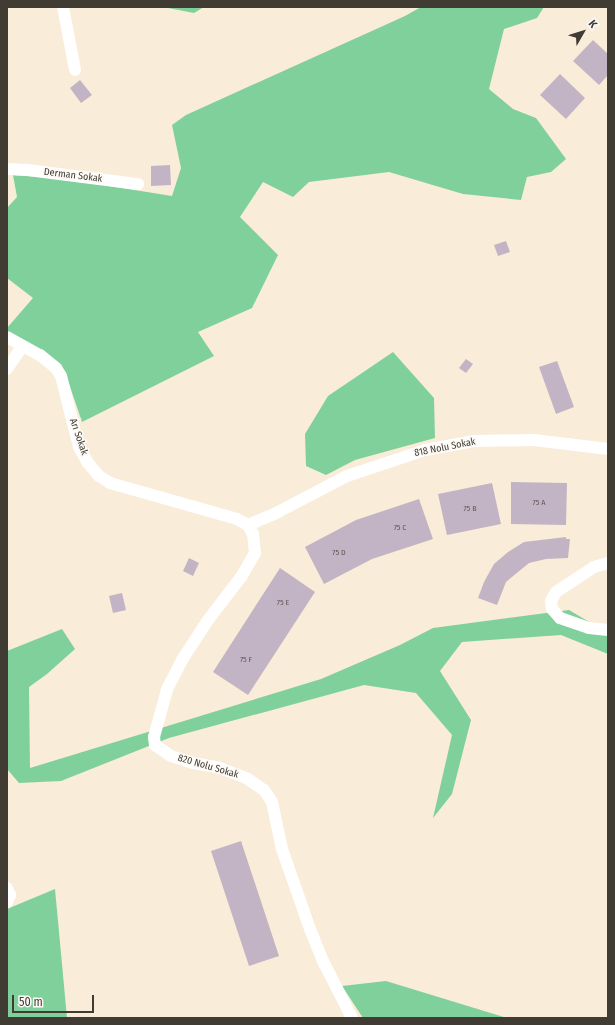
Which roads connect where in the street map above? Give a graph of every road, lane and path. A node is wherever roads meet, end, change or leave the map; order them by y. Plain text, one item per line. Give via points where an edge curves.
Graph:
1 (64, 7) edge
2 (75, 70) dead end
3 (7, 169) edge
4 (138, 184) dead end
5 (7, 338) edge
6 (22, 347) junction
7 (7, 369) edge
8 (608, 449) edge
9 (248, 525) junction
10 (608, 563) edge
11 (608, 630) edge
12 (7, 888) edge
13 (7, 902) edge
14 (352, 1018) edge

1 - 2 street
3 - 4 street, Derman Sokak
5 - 6 street, Arı Sokak
6 - 7 street
6 - 9 street, Arı Sokak via 40,356 56,368 61,376 79,448 99,476 110,483 237,519
8 - 9 street, 818 Nolu Sokak via 526,440 474,441 425,450 347,476
9 - 14 street, 820 Nolu Sokak via 253,534 255,553 182,660 160,710 154,737 155,744 170,756 227,771 248,779 264,790 272,802 282,849 310,929
10 - 11 street via 594,567 556,592 551,601 552,609 560,618 589,628
12 - 13 street via 10,895

